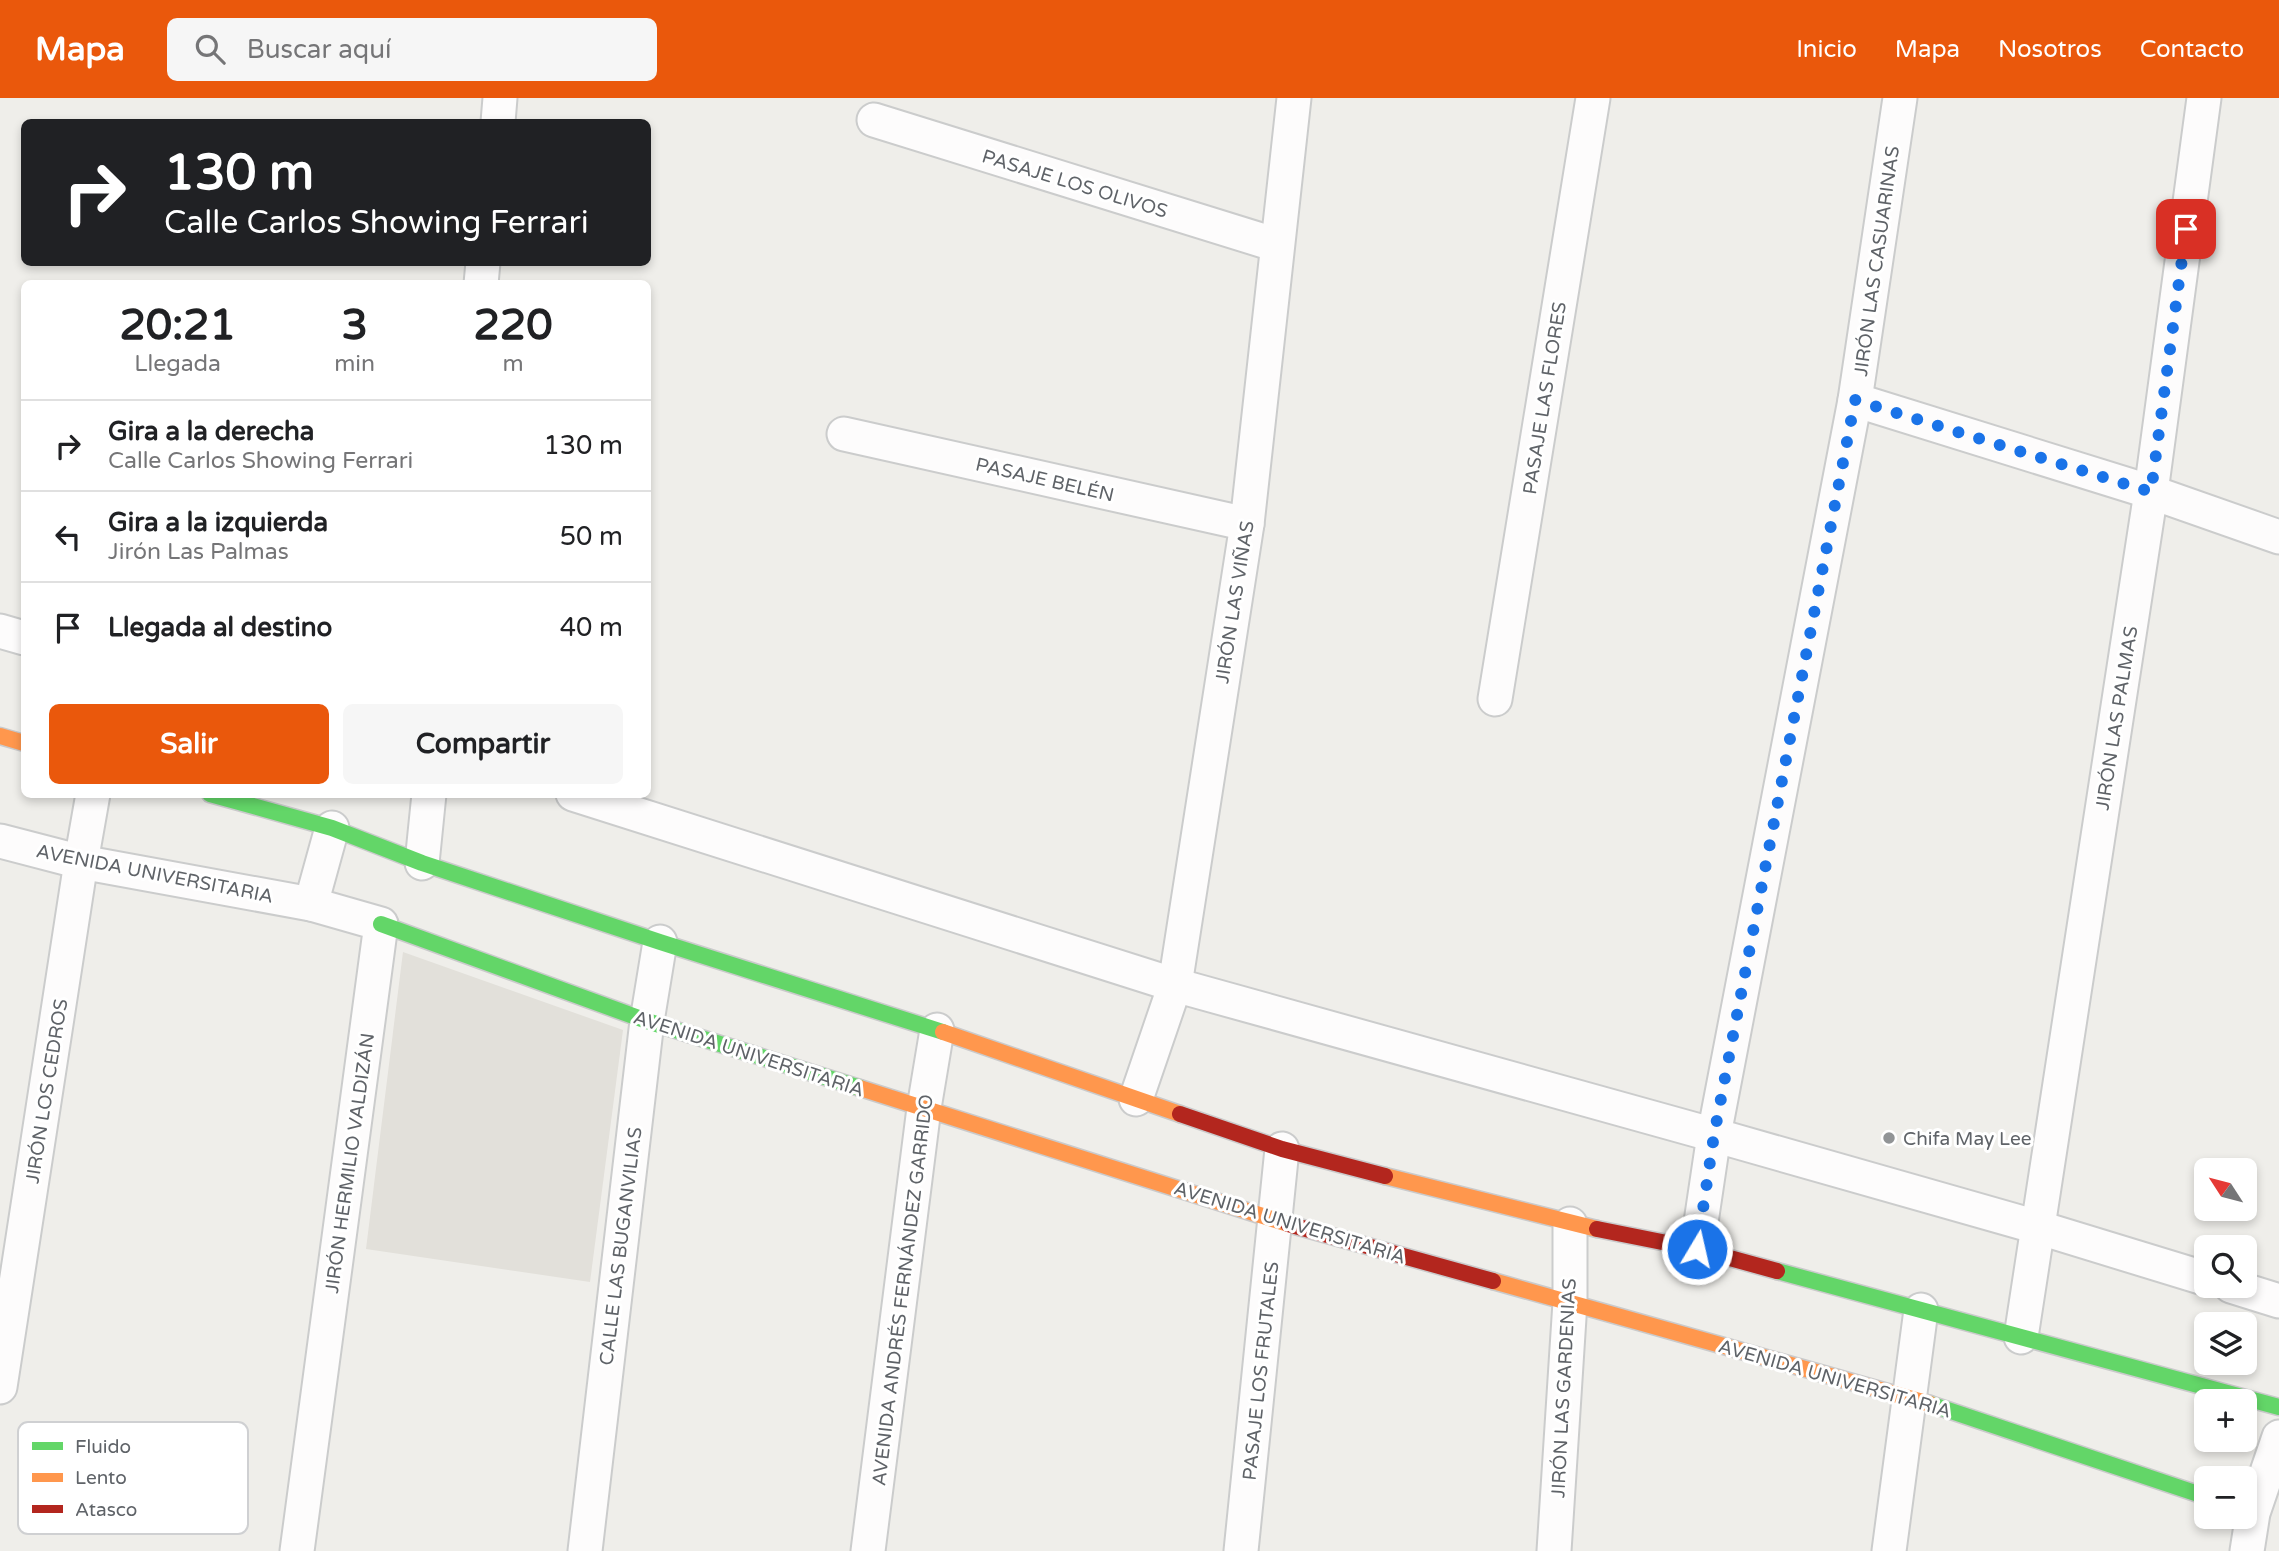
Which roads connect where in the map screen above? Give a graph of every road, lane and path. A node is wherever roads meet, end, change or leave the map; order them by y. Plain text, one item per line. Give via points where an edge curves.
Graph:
1 (500, 98) edge
2 (1294, 98) edge
3 (1593, 98) edge
4 (1900, 98) edge
5 (2204, 98) edge
6 (498, 119) edge
7 (874, 120) dead end
8 (1277, 245) junction
9 (1855, 400) junction
10 (844, 434) dead end
11 (2151, 492) junction
12 (1247, 524) junction
13 (2279, 537) edge
14 (0, 631) edge
15 (21, 637) edge
16 (1495, 699) dead end
17 (0, 736) edge
18 (21, 742) edge
19 (92, 798) edge
20 (224, 798) edge
21 (429, 798) edge
22 (586, 798) edge
23 (332, 828) junction
24 (0, 841) edge
25 (81, 862) junction
26 (422, 863) junction
27 (311, 904) junction
28 (381, 924) junction
29 (660, 942) junction
30 (1175, 985) junction
31 (647, 1021) junction
32 (937, 1030) junction
33 (1136, 1099) junction
34 (924, 1108) junction
35 (1714, 1135) junction
36 (1282, 1149) junction
37 (1275, 1220) junction
38 (1570, 1224) junction
39 (2037, 1227) junction
40 (1697, 1249) junction
41 (2194, 1275) edge
42 (2257, 1294) edge
43 (2279, 1301) edge
44 (1570, 1302) junction
45 (1921, 1310) junction
46 (2021, 1337) junction
47 (0, 1387) edge
48 (1909, 1397) junction
49 (2279, 1407) edge
50 (2279, 1437) edge
51 (2194, 1493) edge
52 (2259, 1515) edge
53 (298, 1551) edge
54 (585, 1551) edge
55 (868, 1551) edge
56 (1241, 1551) edge
57 (1554, 1551) edge
58 (1889, 1551) edge
59 (2247, 1551) edge

1 - 6 street
2 - 8 street, JIRÓN LAS VIÑAS
3 - 16 street, PASAJE LAS FLORES
4 - 9 street, JIRÓN LAS CASUARINAS
5 - 11 street, JIRÓN LAS PALMAS
7 - 8 street, PASAJE LOS OLIVOS
8 - 12 street, JIRÓN LAS VIÑAS
9 - 11 street
9 - 35 street, JIRÓN LAS CASUARINAS
10 - 12 street, PASAJE BELÉN
11 - 13 street
11 - 39 street, JIRÓN LAS PALMAS
12 - 30 street, JIRÓN LAS VIÑAS
14 - 15 street
17 - 18 main road
19 - 25 street, JIRÓN LOS CEDROS
20 - 23 main road
21 - 26 street
22 - 30 street
23 - 26 main road
23 - 27 street
24 - 25 street, AVENIDA UNIVERSITARIA
25 - 27 street, AVENIDA UNIVERSITARIA
25 - 47 street, JIRÓN LOS CEDROS
26 - 29 main road
27 - 28 street
28 - 31 main road, AVENIDA UNIVERSITARIA
28 - 53 street, JIRÓN HERMILIO VALDIZÁN
29 - 31 street, CALLE LAS BUGANVILIAS
29 - 32 main road
30 - 33 street, JIRÓN LAS VIÑAS
30 - 35 street
31 - 34 main road, AVENIDA UNIVERSITARIA
31 - 54 street, CALLE LAS BUGANVILIAS
32 - 33 main road
32 - 34 street, AVENIDA ANDRÉS FERNÁNDEZ GARRIDO
33 - 36 main road
34 - 37 main road, AVENIDA UNIVERSITARIA
34 - 55 street, AVENIDA ANDRÉS FERNÁNDEZ GARRIDO
35 - 39 street
35 - 40 street, JIRÓN LAS CASUARINAS
36 - 37 street, PASAJE LOS FRUTALES
36 - 38 main road
37 - 44 main road, AVENIDA UNIVERSITARIA
37 - 56 street, PASAJE LOS FRUTALES
38 - 40 main road
38 - 44 street, JIRÓN LAS GARDENIAS
39 - 41 street
39 - 46 street, JIRÓN LAS PALMAS
40 - 45 main road
42 - 43 street
44 - 48 main road, AVENIDA UNIVERSITARIA
44 - 57 street, JIRÓN LAS GARDENIAS
45 - 46 main road
45 - 48 street
46 - 49 main road
48 - 51 main road, AVENIDA UNIVERSITARIA
48 - 58 street
50 - 52 street
52 - 59 street

